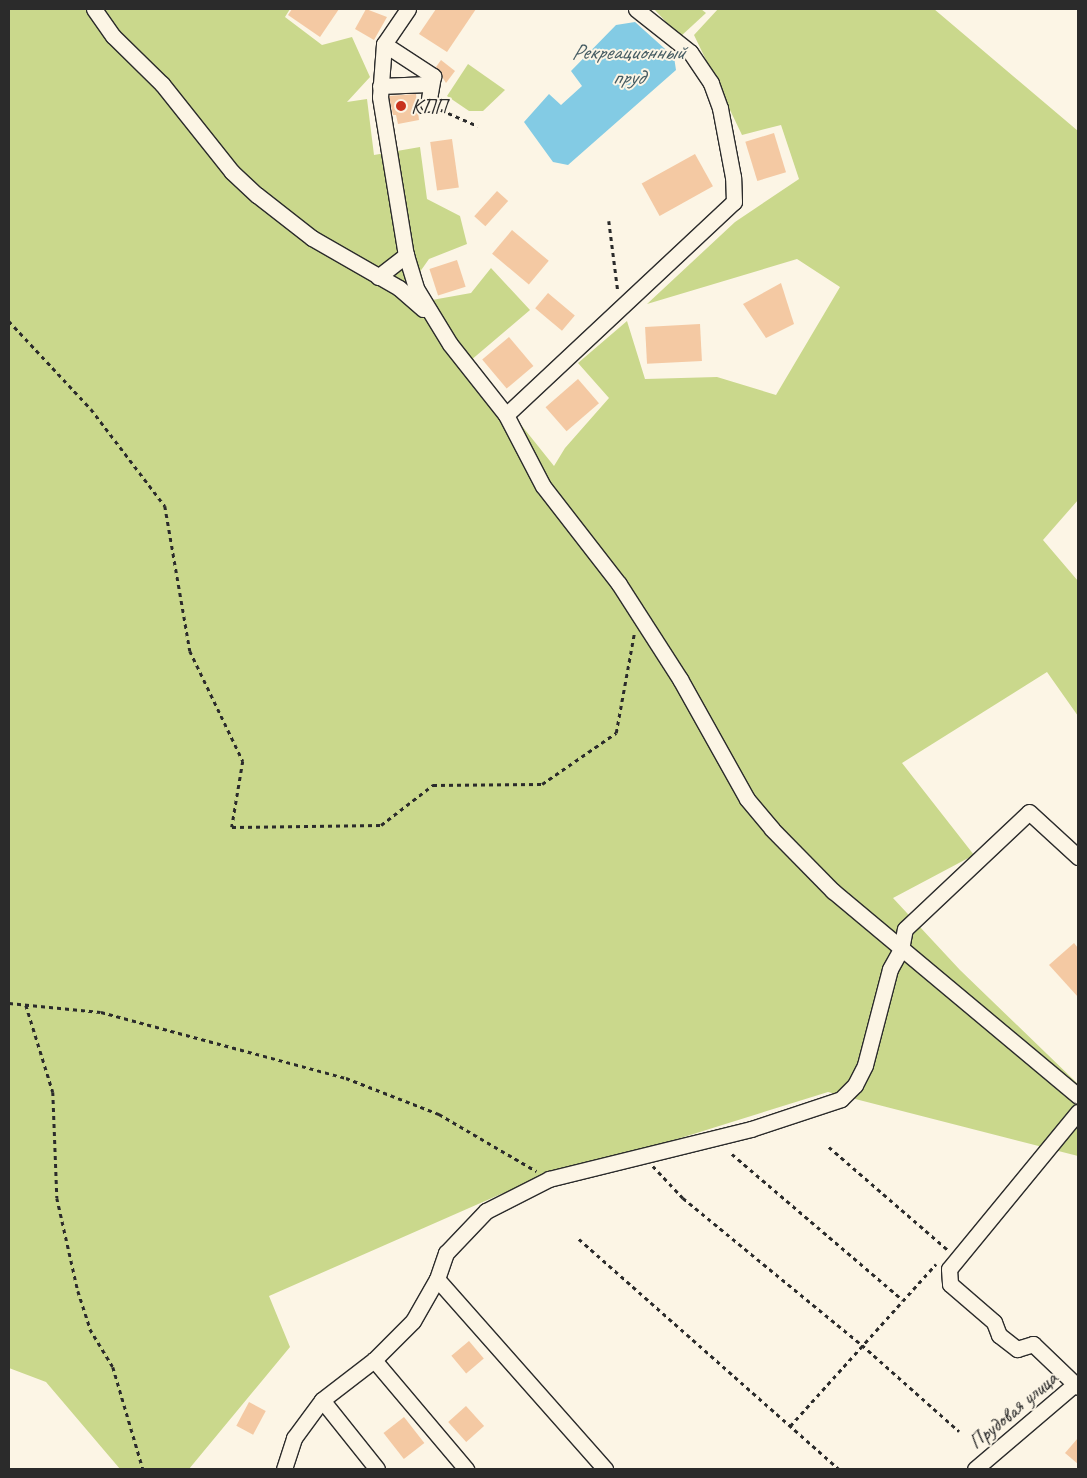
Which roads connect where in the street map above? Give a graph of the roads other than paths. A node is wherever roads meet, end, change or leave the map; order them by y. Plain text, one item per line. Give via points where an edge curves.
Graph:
1 (94, 9) edge
2 (408, 9) edge
3 (636, 9) edge
4 (384, 44) junction
5 (429, 84) junction
6 (380, 92) junction
7 (428, 104) road end
8 (406, 255) junction
9 (378, 277) junction
10 (436, 321) junction
11 (506, 415) junction
12 (1078, 857) edge
13 (901, 949) junction
14 (1078, 1096) edge
15 (1078, 1112) edge
16 (437, 1279) junction
17 (374, 1360) junction
18 (1077, 1386) edge
19 (322, 1400) junction
20 (284, 1469) edge
21 (377, 1469) edge
22 (466, 1469) edge
23 (605, 1469) edge
24 (975, 1469) edge

1 - 9 street via 113,36 162,84 232,172 312,238
2 - 4 street
3 - 11 street via 690,52 711,83 728,151 734,202
4 - 5 street via 433,76
4 - 6 street
5 - 6 street
5 - 7 street
6 - 8 street
8 - 9 street
8 - 10 street via 417,290
9 - 10 street via 399,288
10 - 11 street via 464,364
11 - 13 street via 543,486 619,584 680,679 747,799 833,890
12 - 13 street via 1029,812 905,929
13 - 14 street
13 - 16 street via 890,969 865,1065 855,1085 842,1099 751,1129 549,1179 486,1211 446,1253
15 - 18 street via 949,1270 950,1284 994,1322 999,1335 1017,1348 1033,1344
16 - 17 street via 413,1321
16 - 23 street
17 - 19 street
17 - 22 street
18 - 24 street, Прудовая улица
19 - 20 street via 294,1438
19 - 21 street

